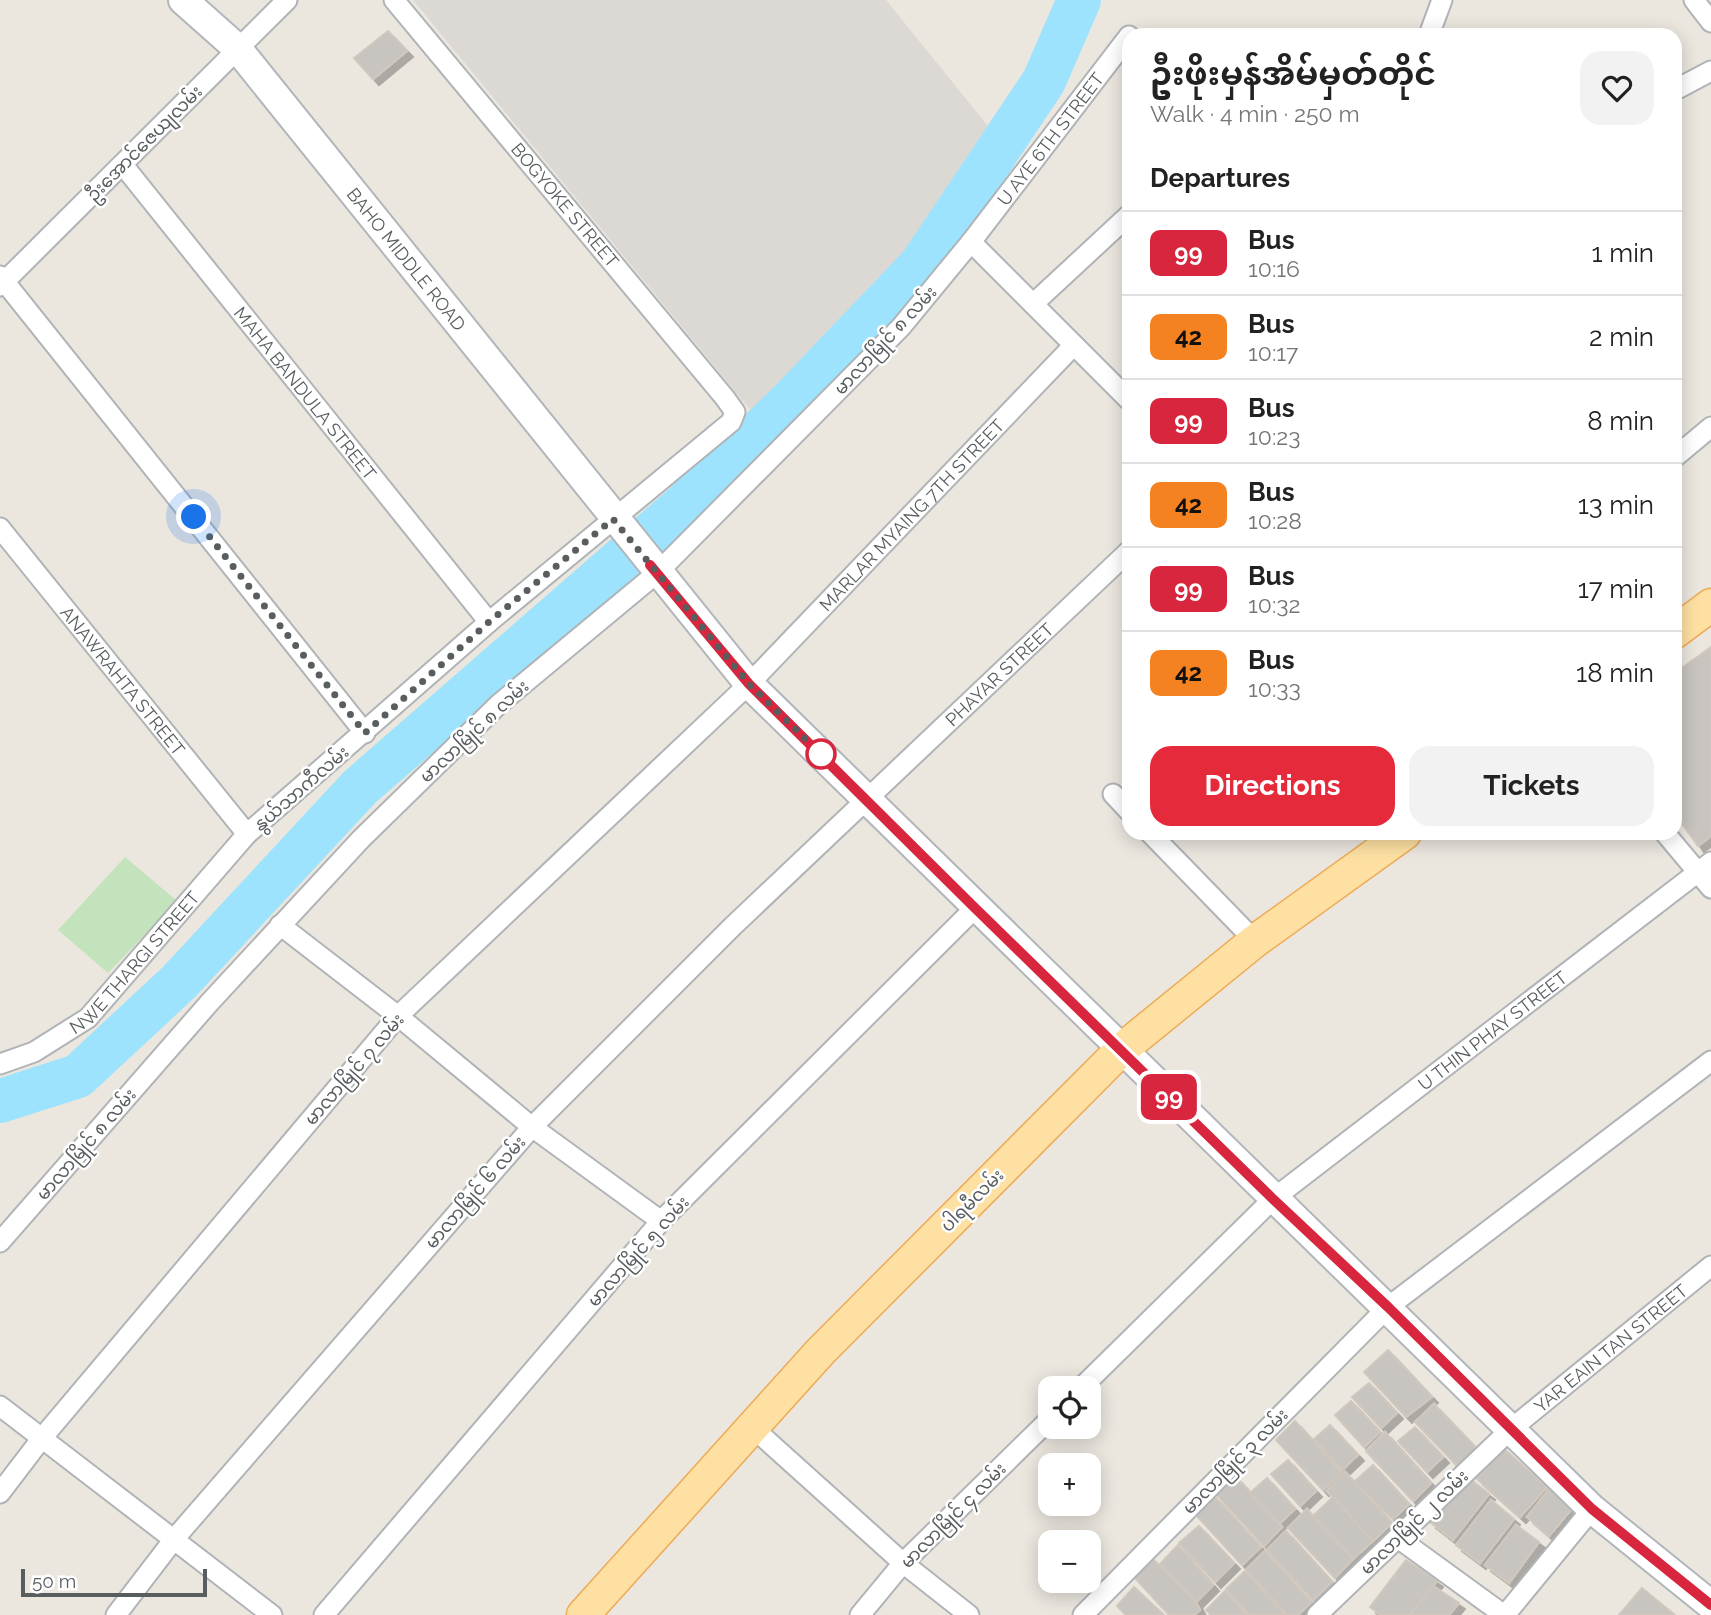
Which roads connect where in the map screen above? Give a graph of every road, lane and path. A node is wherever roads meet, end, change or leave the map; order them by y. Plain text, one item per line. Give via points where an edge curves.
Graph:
1 (183, 0) edge
2 (287, 0) edge
3 (394, 0) edge
4 (1442, 0) edge
5 (1694, 0) edge
6 (1711, 22) edge
7 (1432, 28) edge
8 (237, 48) junction
9 (1122, 49) edge
10 (1711, 71) edge
11 (1682, 86) edge
12 (123, 165) junction
13 (1122, 221) edge
14 (971, 242) junction
15 (2, 281) edge
16 (1033, 304) junction
17 (1074, 345) junction
18 (1122, 389) edge
19 (734, 412) joint
20 (1711, 427) edge
21 (1682, 451) edge
22 (616, 523) junction
23 (0, 528) edge
24 (1122, 558) edge
25 (654, 569) junction
26 (1711, 605) edge
27 (489, 622) junction
28 (1682, 627) edge
29 (749, 684) junction
30 (365, 733) junction
31 (1113, 794) dead end
32 (866, 798) junction
33 (1122, 804) edge
34 (247, 834) junction
35 (1157, 840) edge
36 (1391, 840) edge
37 (1673, 840) edge
38 (1704, 867) edge
39 (1711, 888) edge
40 (975, 908) junction
41 (280, 925) junction
42 (1255, 942) junction
43 (398, 1016) junction
44 (1121, 1050) junction
45 (1711, 1061) edge
46 (0, 1064) edge
47 (532, 1127) junction
48 (1273, 1199) junction
49 (661, 1221) junction
50 (0, 1242) edge
51 (1711, 1265) edge
52 (1388, 1307) junction
53 (1093, 1376) edge
54 (0, 1406) edge
55 (751, 1426) junction
56 (1511, 1429) junction
57 (1038, 1431) edge
58 (42, 1438) junction
59 (0, 1493) edge
60 (1592, 1509) junction
61 (175, 1538) junction
62 (1398, 1538) junction
63 (904, 1563) junction
64 (1711, 1605) edge
65 (116, 1615) edge
66 (272, 1615) edge
67 (324, 1615) edge
68 (583, 1615) edge
69 (860, 1615) edge
70 (969, 1615) edge
71 (1083, 1615) edge
72 (1317, 1615) edge
73 (1504, 1615) edge

1 - 8 street, BAHO MIDDLE ROAD
2 - 8 street, ဦးအောင်ဇေယျလမ်း
3 - 19 street, BOGYOKE STREET
4 - 7 street
5 - 6 street
8 - 12 street, ဦးအောင်ဇေယျလမ်း
8 - 22 street, BAHO MIDDLE ROAD
9 - 14 street, U AYE 6TH STREET
10 - 11 street
12 - 15 street, ဦးအောင်ဇေယျလမ်း
12 - 27 street, MAHA BANDULA STREET
13 - 16 street
14 - 16 street
14 - 25 street, မာလာမြိုင် ၈ လမ်း via 901,327
15 - 30 street
16 - 17 street
17 - 18 street
17 - 29 street, MARLAR MYAING 7TH STREET
19 - 22 street, နွယ်သာကီလမ်း via 731,422
20 - 21 street
22 - 25 street, BAHO MIDDLE ROAD
22 - 27 street, နွယ်သာကီလမ်း
23 - 34 street, ANAWRAHTA STREET
24 - 32 street, PHAYAR STREET
25 - 29 street, BAHO MIDDLE ROAD
25 - 41 street, မာလာမြိုင် ၈ လမ်း via 499,704
26 - 28 main road
27 - 30 street, နွယ်သာကီလမ်း
29 - 32 street, BAHO MIDDLE ROAD
29 - 43 street, မာလာမြိုင် ၇ လမ်း
30 - 34 street, နွယ်သာကီလမ်း
31 - 33 street
32 - 40 street, BAHO MIDDLE ROAD
32 - 47 street, မာလာမြိုင် ၆ လမ်း
34 - 46 street, NWE THARGI STREET via 88,1018 34,1052
35 - 42 street
36 - 42 main road, ပါရမီလမ်း
37 - 38 street
38 - 39 street
38 - 48 street, U THIN PHAY STREET
40 - 44 street, BAHO MIDDLE ROAD
40 - 49 street, မာလာမြိုင် ၅ လမ်း
41 - 43 street
41 - 50 street, မာလာမြိုင် ၈ လမ်း
42 - 44 main road, ပါရမီလမ်း
43 - 47 street
43 - 58 street, မာလာမြိုင် ၇ လမ်း
44 - 48 street, BAHO MIDDLE ROAD
44 - 55 main road, ပါရမီလမ်း
45 - 52 street, မာလာမြိုင် ၃ လမ်း
47 - 49 street
47 - 61 street, မာလာမြိုင် ၆ လမ်း
48 - 52 street, BAHO MIDDLE ROAD
48 - 53 street
49 - 67 street, မာလာမြိုင် ၅ လမ်း
51 - 56 street, YAR EAIN TAN STREET
52 - 56 street, BAHO MIDDLE ROAD
52 - 71 street, မာလာမြိုင် ၃ လမ်း
54 - 58 street
55 - 63 street
55 - 68 main road, ပါရမီလမ်း
56 - 60 street, BAHO MIDDLE ROAD
56 - 62 street, မာလာမြိုင် ၂ လမ်း
57 - 63 street, မာလာမြိုင် ၄ လမ်း
58 - 59 street, မာလာမြိုင် ၇ လမ်း
58 - 61 street
60 - 64 street, BAHO MIDDLE ROAD
60 - 73 street
61 - 65 street, မာလာမြိုင် ၆ လမ်း
61 - 66 street
62 - 72 street, မာလာမြိုင် ၂ လမ်း
62 - 73 street
63 - 69 street, မာလာမြိုင် ၄ လမ်း
63 - 70 street

